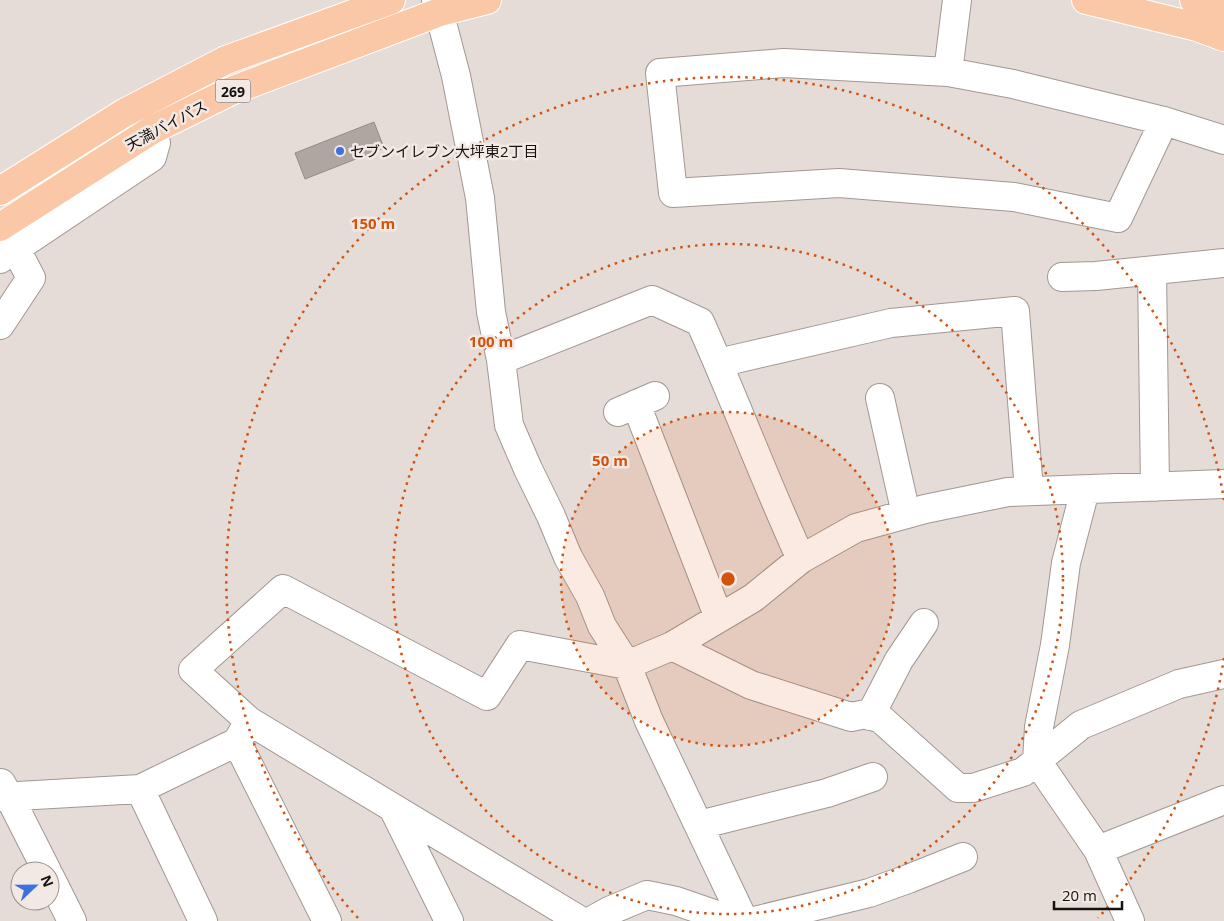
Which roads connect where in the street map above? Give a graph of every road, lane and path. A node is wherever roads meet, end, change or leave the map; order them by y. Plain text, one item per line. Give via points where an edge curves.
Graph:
1 (391, 0) edge
2 (487, 0) edge
3 (957, 0) edge
4 (1086, 0) edge
5 (1194, 0) edge
6 (438, 6) edge
7 (1224, 10) edge
8 (1224, 37) edge
9 (948, 72) junction
10 (1164, 121) junction
11 (152, 130) junction
12 (1224, 140) edge
13 (0, 191) edge
14 (0, 226) edge
15 (8, 254) edge
16 (1224, 263) edge
17 (1152, 271) junction
18 (1062, 277) dead end
19 (0, 325) edge
20 (501, 360) junction
21 (718, 363) junction
22 (880, 398) dead end
23 (636, 404) dead end
24 (1224, 484) edge
25 (1155, 487) junction
26 (1085, 490) junction
27 (1030, 491) junction
28 (906, 514) junction
29 (802, 559) junction
30 (720, 618) junction
31 (924, 623) dead end
32 (672, 646) junction
33 (627, 665) junction
34 (1224, 674) edge
35 (870, 716) junction
36 (243, 732) junction
37 (1037, 761) junction
38 (873, 777) dead end
39 (140, 789) junction
40 (2, 797) edge
41 (1224, 800) edge
42 (393, 808) junction
43 (699, 825) junction
44 (1098, 850) junction
45 (963, 857) dead end
46 (41, 861) edge
47 (60, 898) edge
48 (72, 921) edge
49 (203, 921) edge
50 (327, 921) edge
51 (449, 921) edge
52 (581, 921) edge
53 (591, 921) edge
54 (734, 921) edge
55 (744, 921) edge
56 (754, 921) edge
57 (1130, 921) edge

1 - 13 highway, 天満バイパス / 269 via 226,60 124,113
2 - 6 highway, 天満バイパス / 269
3 - 9 street
4 - 8 highway via 1197,27
5 - 7 highway
6 - 11 highway, 天満バイパス / 269 via 231,91
6 - 20 street via 456,76 480,198 490,312
9 - 10 street via 1013,84
9 - 10 street via 784,63 660,73 673,193 839,184 1014,197 1118,218
10 - 12 street
11 - 14 highway, 天満バイパス / 269
11 - 15 street via 156,143 152,157
15 - 19 street via 31,278
16 - 17 street
17 - 18 street
17 - 25 street
20 - 21 street via 652,300 700,322
20 - 33 street via 509,425 568,557 602,626
21 - 27 street via 891,324 1015,311
21 - 29 street
22 - 28 street
23 - 30 street
24 - 25 street
25 - 26 street
26 - 27 street
26 - 37 street via 1066,563 1039,727
27 - 28 street via 1008,492
28 - 29 street via 856,528
29 - 30 street via 753,598
30 - 32 street
31 - 35 street via 899,660
32 - 33 street
32 - 35 street via 751,685 850,717
33 - 36 street via 520,645 487,696 283,589 193,670
33 - 43 street via 649,721
34 - 37 street via 1179,684 1081,725
35 - 37 street via 881,719 958,788 973,788 1007,778 1023,772
36 - 39 street
36 - 42 street
36 - 50 street
37 - 44 street
38 - 43 street via 827,793
39 - 40 street
39 - 49 street
40 - 46 street
41 - 44 street
42 - 51 street
42 - 52 street
43 - 55 street
44 - 57 street
45 - 56 street via 869,892
47 - 48 street
53 - 54 street via 646,895

